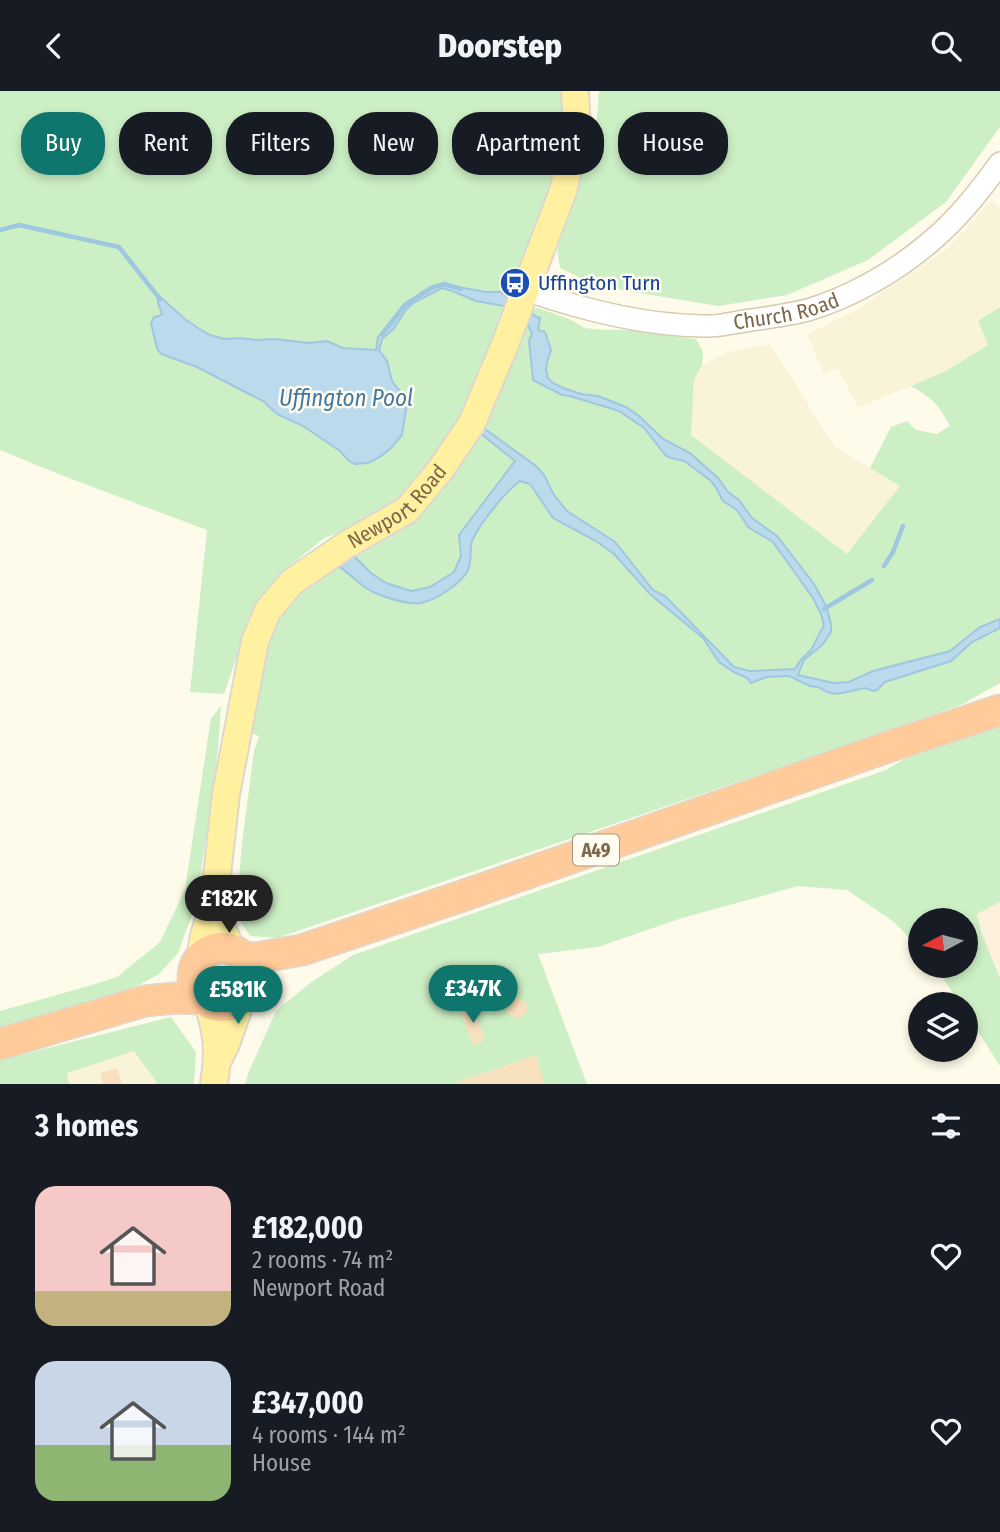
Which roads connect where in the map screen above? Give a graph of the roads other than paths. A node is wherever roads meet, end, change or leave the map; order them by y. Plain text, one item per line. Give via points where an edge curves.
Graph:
1 (575, 91) edge
2 (1000, 163) edge
3 (521, 302) junction
4 (1000, 710) edge
5 (214, 902) junction
6 (198, 961) junction
7 (241, 972) junction
8 (145, 1001) junction
9 (205, 1001) junction
10 (0, 1044) edge
11 (216, 1072) edge

1 - 3 main road, Newport Road via 577,130 563,191
2 - 3 street, Church Road via 974,199 930,243 851,293 809,309 706,327
3 - 5 main road, Newport Road via 472,423 441,469 407,510 292,582 268,610 255,641 226,794
4 - 7 highway, A49 via 302,950 256,957
5 - 6 main road, Newport Road
5 - 7 main road, Newport Road
6 - 7 highway via 218,949
6 - 8 highway
6 - 9 highway via 194,986
7 - 9 highway via 229,1005
7 - 11 main road
8 - 9 highway
8 - 10 highway
9 - 11 main road via 215,1030

